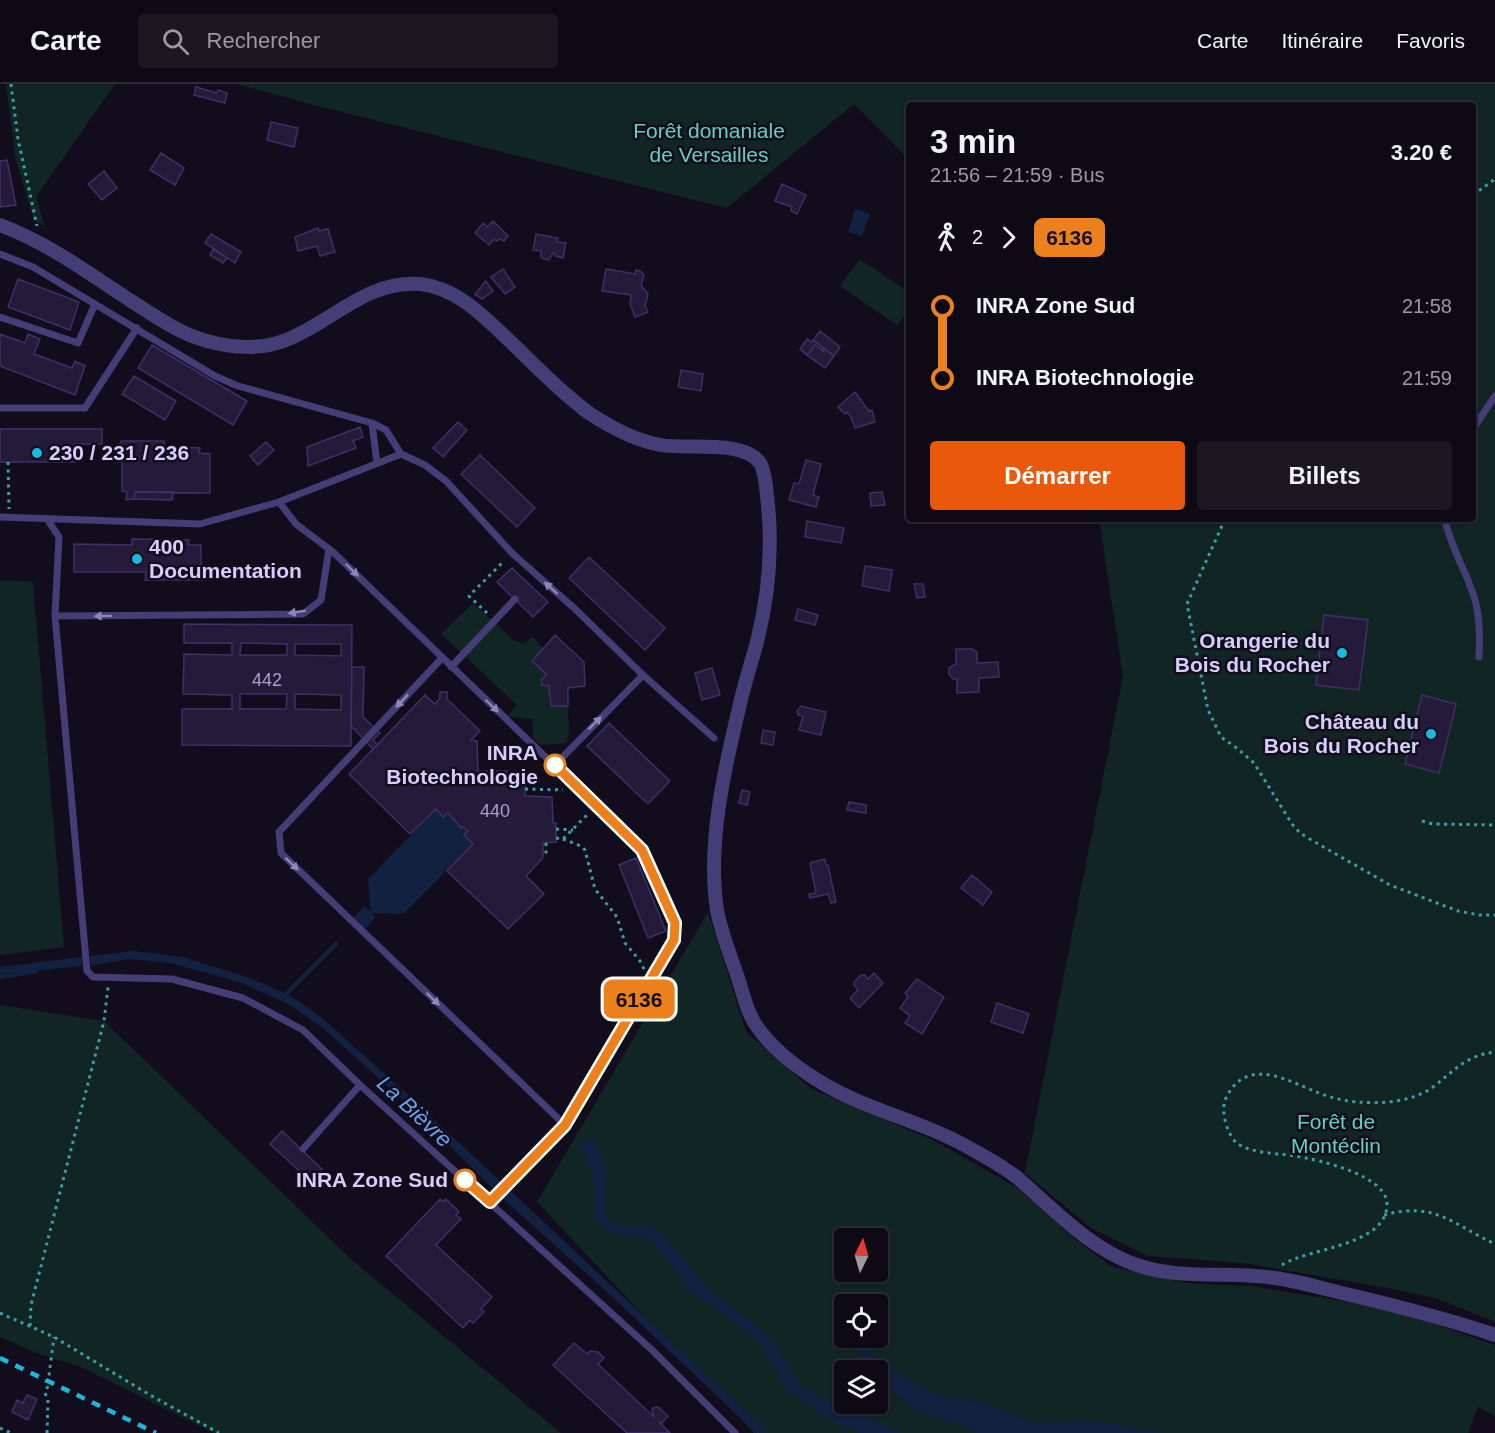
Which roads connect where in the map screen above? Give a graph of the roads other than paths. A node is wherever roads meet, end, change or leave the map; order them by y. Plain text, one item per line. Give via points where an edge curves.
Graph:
1 (0, 225) edge
2 (0, 254) edge
3 (95, 304) junction
4 (0, 317) edge
5 (137, 328) junction
6 (1495, 396) edge
7 (0, 408) edge
8 (372, 423) junction
9 (1476, 424) edge
10 (401, 454) junction
11 (377, 463) junction
12 (279, 502) junction
13 (0, 517) edge
14 (47, 519) junction
15 (1446, 522) edge
16 (329, 549) junction
17 (515, 599) dead end
18 (55, 616) junction
19 (1479, 657) dead end
20 (442, 658) junction
21 (451, 667) junction
22 (643, 675) junction
23 (714, 738) dead end
24 (555, 765) junction
25 (360, 1085) junction
26 (565, 1125) junction
27 (303, 1149) dead end
28 (497, 1194) junction
29 (1495, 1335) edge
30 (735, 1433) edge

1 - 29 street via 32,238 182,334 214,344 267,346 288,340 366,295 398,285 440,288 469,303 589,412 613,426 667,447 720,448 753,457 765,480 771,527 770,564 757,643 723,777 715,889 718,918 755,1025 811,1076 885,1113 967,1146 1016,1176 1052,1211 1108,1252 1139,1266 1191,1275 1272,1277 1397,1306
2 - 3 lane via 33,267
3 - 4 lane via 78,343
3 - 5 lane
5 - 7 lane via 86,408
5 - 8 lane via 238,386
6 - 9 lane
8 - 10 lane via 386,430
8 - 11 lane
10 - 11 lane
22 -> 10 lane via 512,553 446,481
11 - 12 lane
12 - 14 lane via 200,524
12 - 16 lane via 296,524
13 - 14 lane
14 - 18 lane via 58,537
15 - 19 lane via 1476,603
16 -> 18 lane via 321,600 303,614
16 -> 20 lane
17 - 21 lane
18 - 25 lane via 87,971 93,978 172,979 243,998 303,1030
20 - 21 lane
20 -> 26 lane via 279,832 281,853
21 -> 24 lane
22 - 23 lane
24 -> 22 lane
24 - 26 lane via 642,850 675,923 674,940
25 - 27 lane
25 - 28 lane
26 - 28 lane
28 - 30 lane

